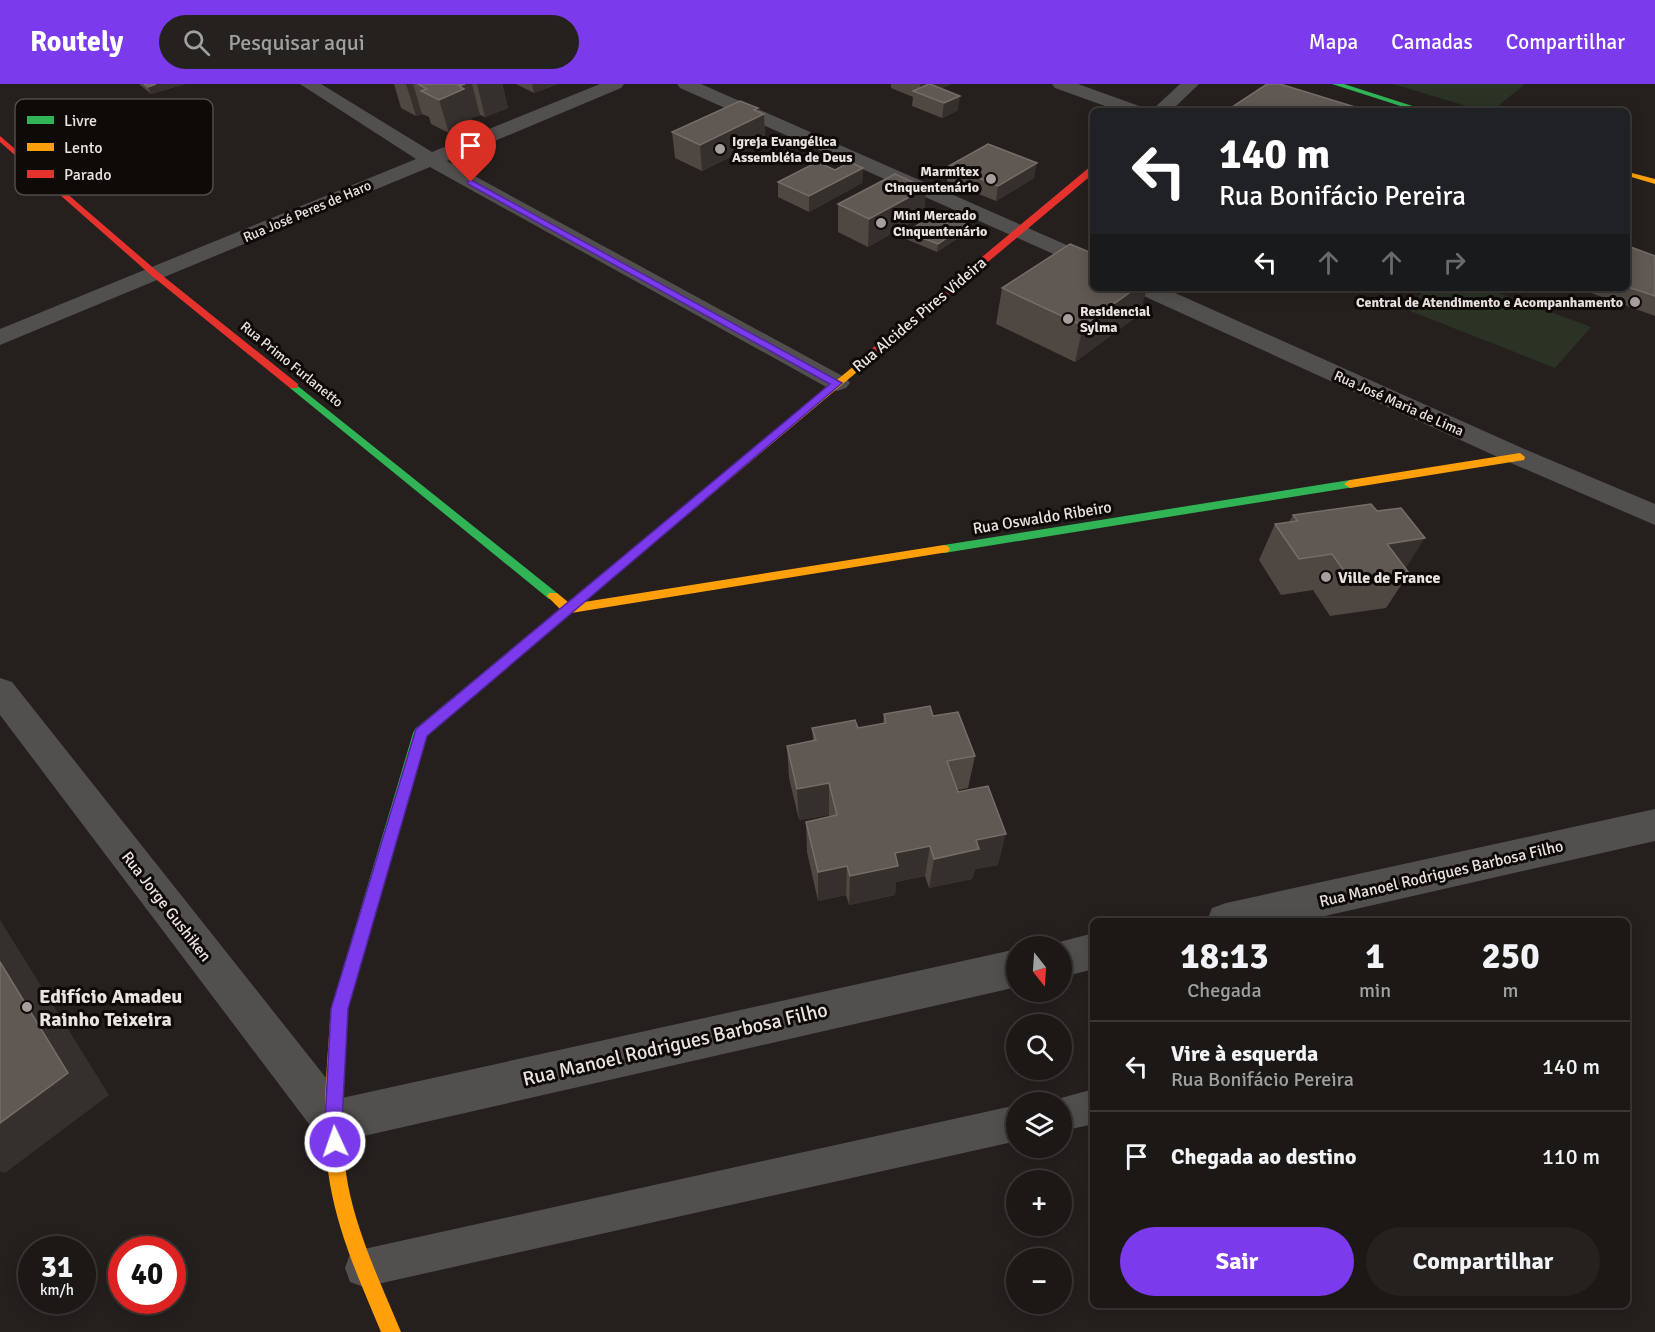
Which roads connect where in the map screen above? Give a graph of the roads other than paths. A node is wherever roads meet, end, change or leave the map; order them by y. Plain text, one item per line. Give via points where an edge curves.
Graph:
1 (309, 84) edge
2 (615, 84) edge
3 (686, 84) edge
4 (1060, 84) edge
5 (1190, 84) edge
6 (1336, 84) edge
7 (1128, 108) edge
8 (1163, 108) edge
9 (1414, 108) edge
10 (0, 138) edge
11 (15, 151) edge
12 (430, 160) junction
13 (1090, 171) edge
14 (1630, 175) edge
15 (1655, 182) edge
16 (65, 195) edge
17 (1018, 231) junction
18 (1090, 263) edge
19 (155, 274) junction
20 (1152, 291) edge
21 (0, 338) edge
22 (837, 383) junction
23 (1520, 457) junction
24 (1655, 515) edge
25 (569, 609) junction
26 (0, 691) edge
27 (1655, 825) edge
28 (1239, 918) edge
29 (1090, 952) edge
30 (1072, 956) edge
31 (1006, 970) edge
32 (1090, 1107) edge
33 (1072, 1111) edge
34 (333, 1121) junction
35 (1006, 1125) edge
36 (364, 1268) junction
37 (391, 1332) edge

1 - 12 street
2 - 12 street, Rua José Peres de Haro
3 - 17 street
4 - 7 street
5 - 8 street
6 - 9 street
10 - 11 street, Rua Primo Furlanetto
12 - 19 street, Rua José Peres de Haro
12 - 22 street
13 - 17 street, Rua Alcides Pires Videira
14 - 15 street
16 - 19 street, Rua Primo Furlanetto
17 - 18 street
17 - 22 street, Rua Alcides Pires Videira
19 - 21 street, Rua José Peres de Haro
19 - 25 street, Rua Primo Furlanetto
20 - 23 street, Rua José Maria de Lima
22 - 25 street, Rua Alcides Pires Videira
23 - 24 street, Rua José Maria de Lima
23 - 25 street, Rua Oswaldo Ribeiro
25 - 34 street, Rua Alcides Pires Videira via 420,733 339,1009
26 - 34 street, Rua Jorge Gushiken
27 - 28 street, Rua Manoel Rodrigues Barbosa Filho
29 - 30 street
31 - 34 street, Rua Manoel Rodrigues Barbosa Filho
32 - 33 lane
34 - 36 street, Rua Alcides Pires Videira via 339,1185
35 - 36 lane
36 - 37 street, Rua Alcides Pires Videira

